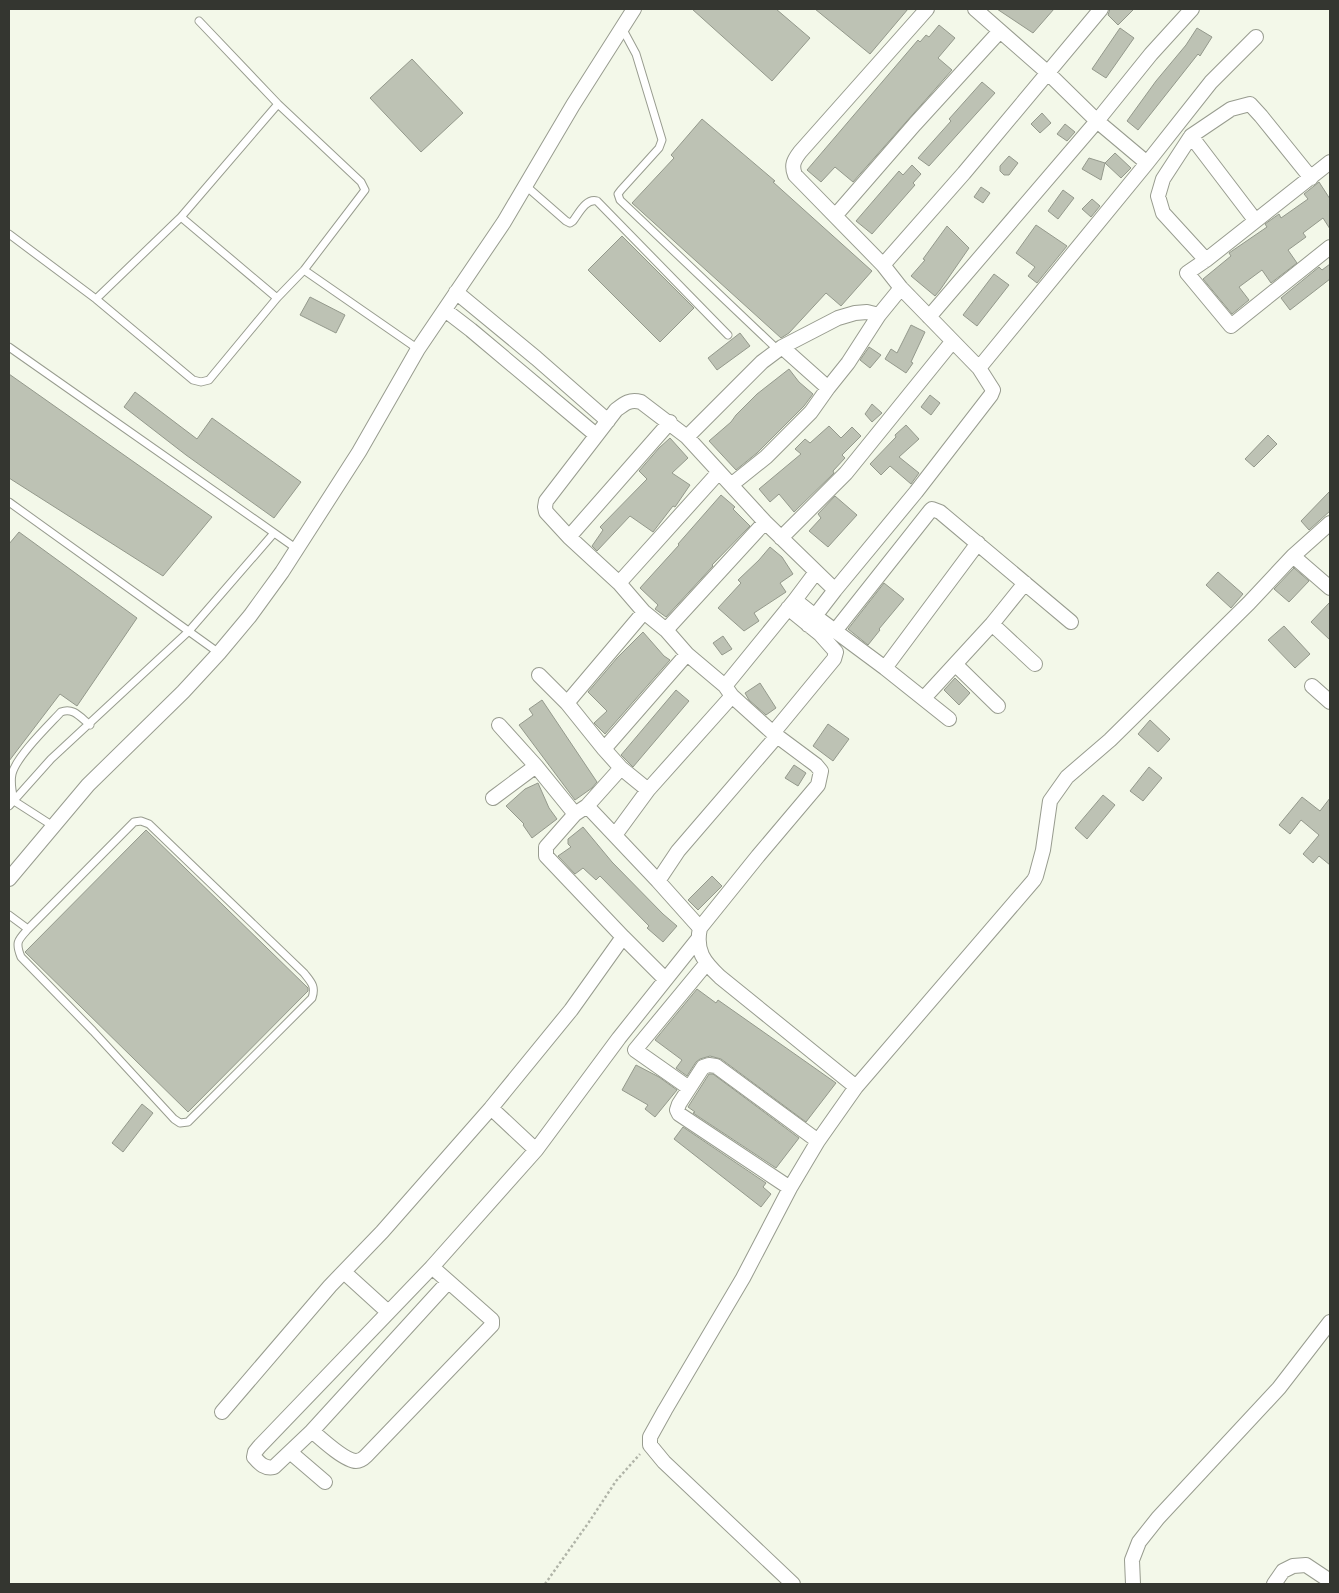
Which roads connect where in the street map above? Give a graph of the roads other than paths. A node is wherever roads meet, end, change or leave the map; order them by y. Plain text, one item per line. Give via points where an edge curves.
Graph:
1 (634, 9) edge
2 (927, 9) edge
3 (975, 9) edge
4 (1101, 9) edge
5 (1192, 9) edge
6 (199, 21) dead end
7 (622, 28) junction
8 (1000, 31) junction
9 (1256, 37) dead end
10 (1048, 73) junction
11 (278, 104) junction
12 (1097, 121) junction
13 (1191, 136) junction
14 (1330, 162) edge
15 (1147, 163) junction
16 (1311, 178) junction
17 (526, 186) junction
18 (835, 216) junction
19 (181, 217) junction
20 (1255, 220) junction
21 (9, 234) edge
22 (1330, 247) edge
23 (1206, 260) junction
24 (883, 265) junction
25 (304, 270) junction
26 (901, 288) junction
27 (456, 292) junction
28 (277, 298) junction
29 (96, 299) junction
30 (445, 310) junction
31 (879, 315) junction
32 (929, 317) junction
33 (728, 335) dead end
34 (952, 342) junction
35 (9, 347) edge
36 (418, 349) junction
37 (780, 349) junction
38 (536, 358) junction
39 (979, 368) junction
40 (523, 373) junction
41 (828, 388) junction
42 (608, 420) junction
43 (670, 422) junction
44 (596, 435) junction
45 (687, 437) junction
46 (719, 472) junction
47 (730, 485) junction
48 (9, 502) edge
49 (765, 522) junction
50 (1330, 523) edge
51 (274, 533) junction
52 (569, 536) junction
53 (781, 538) junction
54 (978, 543) junction
55 (298, 549) junction
56 (1293, 556) junction
57 (816, 572) junction
58 (619, 583) junction
59 (1024, 583) junction
60 (1330, 588) edge
61 (835, 590) junction
62 (791, 604) junction
63 (644, 612) junction
64 (812, 620) junction
65 (1071, 622) dead end
66 (992, 624) junction
67 (666, 630) junction
68 (189, 631) junction
69 (835, 631) junction
70 (219, 653) junction
71 (687, 654) junction
72 (1035, 664) dead end
73 (956, 665) junction
74 (885, 668) junction
75 (539, 674) dead end
76 (1312, 686) dead end
77 (728, 691) junction
78 (924, 698) junction
79 (1330, 702) edge
80 (567, 703) junction
81 (998, 706) dead end
82 (949, 719) dead end
83 (90, 725) junction
84 (500, 725) dead end
85 (775, 734) junction
86 (604, 749) junction
87 (536, 766) junction
88 (621, 768) junction
89 (648, 790) junction
90 (493, 798) dead end
91 (10, 801) edge
92 (587, 806) junction
93 (575, 814) junction
94 (53, 826) junction
95 (615, 835) junction
96 (9, 879) edge
97 (658, 881) junction
98 (9, 915) edge
99 (28, 929) junction
100 (699, 934) junction
101 (623, 937) junction
102 (706, 964) junction
103 (665, 979) junction
104 (856, 1087) junction
105 (689, 1088) junction
106 (491, 1108) junction
107 (818, 1141) junction
108 (536, 1150) junction
109 (790, 1188) junction
110 (432, 1267) junction
111 (344, 1272) junction
112 (448, 1282) junction
113 (388, 1312) junction
114 (1330, 1322) edge
115 (222, 1412) dead end
116 (312, 1431) junction
117 (290, 1452) junction
118 (325, 1482) dead end
119 (1330, 1581) edge
120 (793, 1584) edge
121 (1133, 1584) edge
122 (1274, 1584) edge
123 (1327, 1584) edge

1 - 7 street
2 - 18 street via 794,161 795,175
3 - 8 street
4 - 10 street
5 - 12 street
6 - 11 lane
7 - 17 street
7 - 37 lane via 636,54 662,140 659,148 618,194 620,200
8 - 10 street
8 - 18 street
9 - 15 street via 1211,82
10 - 12 street
10 - 24 street
11 - 19 lane
11 - 25 lane via 361,182 365,190
12 - 15 street
12 - 32 street
13 - 16 street via 1231,109 1250,104
13 - 20 street
13 - 23 street via 1162,180 1158,196 1163,213
14 - 16 street
15 - 39 street
16 - 20 street
17 - 27 street
17 - 33 lane via 570,223 588,202 597,201
18 - 24 street
19 - 28 lane
19 - 29 lane
20 - 23 street
21 - 29 lane
22 - 23 street via 1231,326 1187,273
24 - 26 street
25 - 28 lane
25 - 36 lane
26 - 31 street
26 - 32 street
27 - 30 street
27 - 38 street
28 - 29 lane via 209,380 201,382 193,380
30 - 36 street
30 - 40 street
31 - 37 street via 867,312 838,318
31 - 41 street
32 - 34 street
34 - 39 street
34 - 53 street via 846,473
35 - 51 lane
36 - 55 street
37 - 41 street
37 - 45 street via 762,362
38 - 40 street
38 - 42 street
39 - 61 street via 993,390 991,395
40 - 44 street
41 - 47 street via 798,427
42 - 43 street via 616,410 634,400
42 - 44 street
43 - 45 street
43 - 52 street
44 - 52 street via 546,501 546,512
45 - 46 street
46 - 47 street
46 - 58 street
47 - 49 street
48 - 68 lane
49 - 53 street
49 - 67 street
50 - 56 street
51 - 55 lane
51 - 68 lane
52 - 58 street
53 - 57 street
54 - 59 street
54 - 69 street via 940,512 930,511
54 - 74 street
55 - 70 street
56 - 60 street
56 - 104 street via 1249,604 1110,740 1067,777 1050,802 1043,850 1034,880
57 - 61 street
57 - 62 street
58 - 63 street
59 - 65 street
59 - 66 street
61 - 64 street
62 - 64 street
62 - 77 street
63 - 67 street
63 - 80 street
64 - 69 street
64 - 85 street via 836,652 834,659
66 - 72 street
66 - 73 street
67 - 71 street
68 - 70 lane
68 - 83 lane
69 - 74 street
70 - 94 street via 88,785
71 - 77 street
71 - 86 street
73 - 78 street
73 - 81 street
74 - 78 street
75 - 80 street
76 - 79 street
77 - 85 street
77 - 89 street
78 - 82 street
80 - 86 street
83 - 91 lane
83 - 91 lane via 72,710 60,712 18,761 12,772
84 - 87 street
85 - 97 street via 678,851
85 - 100 street via 816,765 821,771 818,785 758,856
86 - 88 street
87 - 90 street
87 - 93 street
88 - 89 street
88 - 92 street
89 - 95 street
91 - 94 lane
92 - 93 street
92 - 95 street
93 - 101 street via 546,847 546,856
94 - 96 street
95 - 97 street
97 - 100 street
98 - 99 lane
99 - 99 lane via 134,822 141,821 149,824 304,973 315,990 312,998 188,1122 180,1124 21,957 18,940
100 - 102 street via 701,954
100 - 103 street
101 - 103 street
101 - 106 street via 571,1010
102 - 104 street
102 - 105 street via 634,1050
103 - 108 street
104 - 107 street
105 - 107 street via 702,1067 716,1066
105 - 109 street via 679,1104 679,1114
106 - 108 street
106 - 111 street
107 - 109 street
108 - 110 street
109 - 120 street via 743,1278 650,1437 650,1444 664,1462
110 - 112 street
110 - 113 street
111 - 113 street
111 - 115 street
112 - 116 street
112 - 116 street via 492,1320 490,1328 362,1459 352,1461
113 - 117 street via 254,1455 263,1466 270,1468
114 - 121 street via 1278,1388 1139,1542 1132,1560
116 - 117 street
117 - 118 street
119 - 122 street via 1306,1565 1283,1571
119 - 123 street

